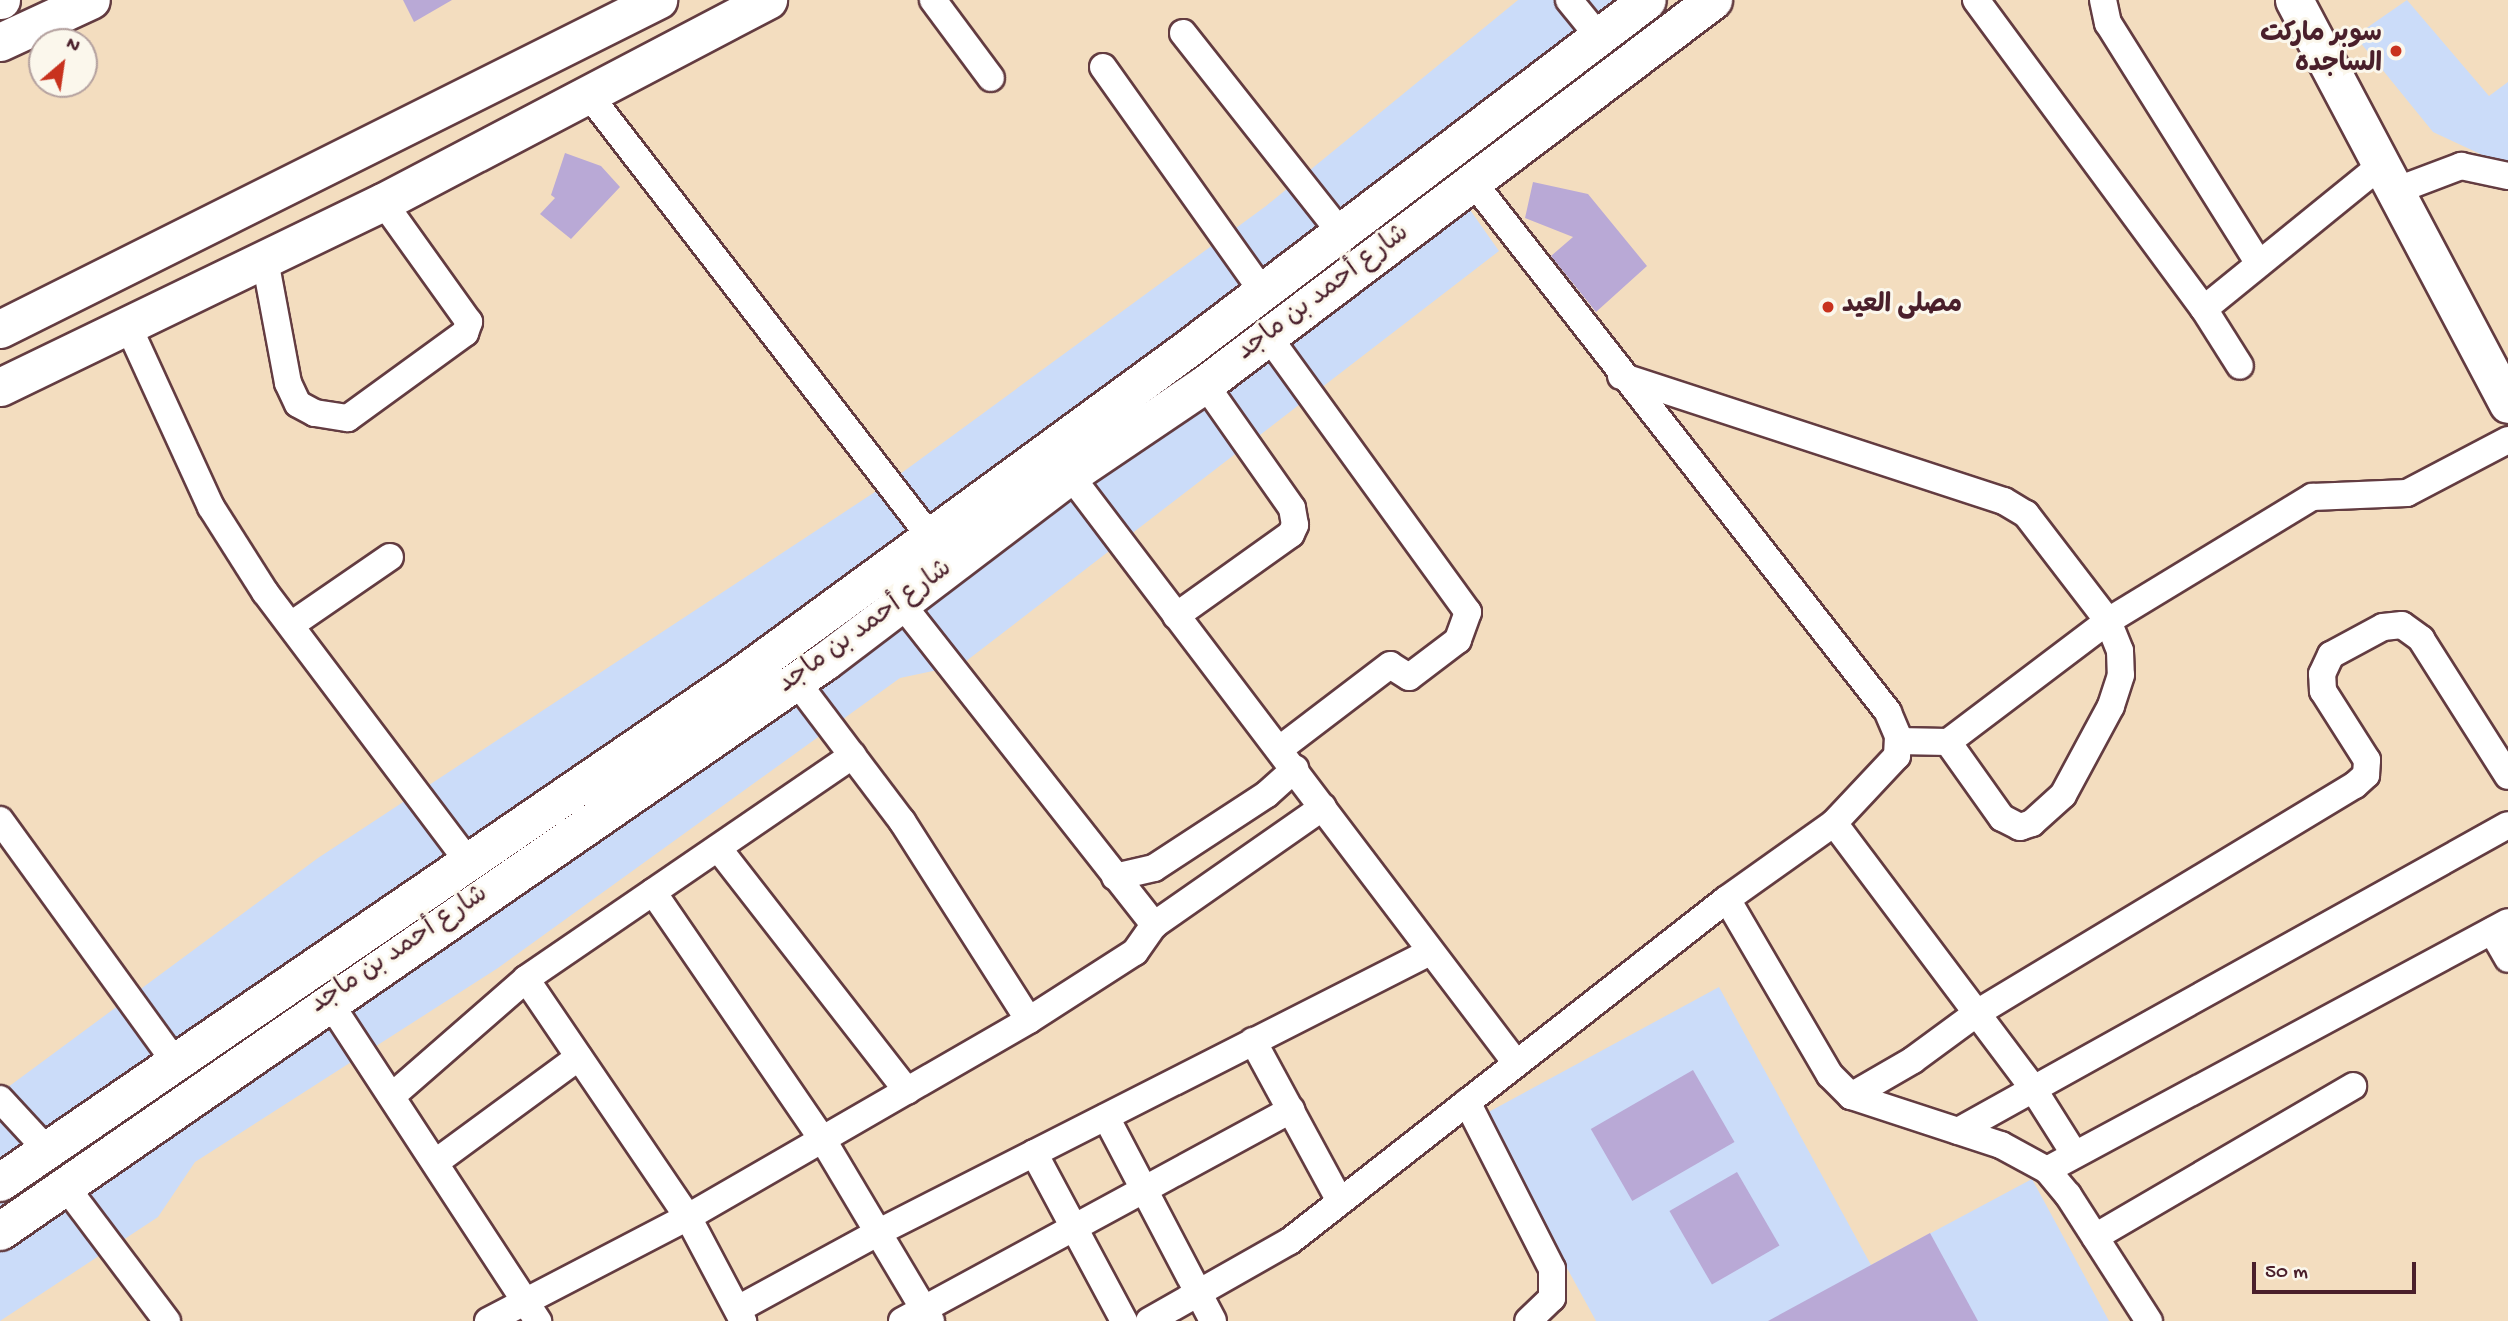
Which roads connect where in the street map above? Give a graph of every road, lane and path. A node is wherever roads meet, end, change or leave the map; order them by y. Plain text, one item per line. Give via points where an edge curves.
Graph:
1 (91, 0) edge
2 (658, 0) edge
3 (768, 0) edge
4 (933, 0) edge
5 (1569, 0) edge
6 (1647, 0) edge
7 (1713, 0) edge
8 (1976, 0) edge
9 (2103, 0) edge
10 (2294, 0) edge
11 (1183, 33) dead end
12 (1600, 38) junction
13 (0, 42) edge
14 (1102, 67) dead end
15 (992, 78) dead end
16 (589, 95) junction
17 (2508, 176) edge
18 (2388, 178) junction
19 (1473, 182) junction
20 (383, 202) junction
21 (1341, 233) junction
22 (265, 260) junction
23 (2259, 264) junction
24 (1263, 292) junction
25 (2204, 309) junction
26 (129, 328) junction
27 (0, 329) edge
28 (1268, 336) junction
29 (2241, 366) dead end
30 (1621, 376) junction
31 (1205, 384) junction
32 (0, 387) edge
33 (2508, 404) edge
34 (2508, 440) edge
35 (1070, 475) junction
36 (929, 535) junction
37 (390, 557) dead end
38 (901, 603) junction
39 (1176, 616) junction
40 (2108, 621) junction
41 (290, 625) junction
42 (796, 681) junction
43 (1898, 741) junction
44 (1948, 742) junction
45 (853, 755) junction
46 (1288, 759) junction
47 (2508, 776) edge
48 (1323, 807) junction
49 (0, 820) edge
50 (1834, 823) junction
51 (2508, 825) edge
52 (718, 848) junction
53 (468, 861) junction
54 (1115, 877) junction
55 (653, 892) junction
56 (1727, 899) junction
57 (1154, 925) junction
58 (2500, 926) edge
59 (1430, 952) junction
60 (2508, 959) edge
61 (526, 979) junction
62 (328, 1000) junction
63 (1977, 1013) junction
64 (1029, 1020) junction
65 (1253, 1041) junction
66 (579, 1057) junction
67 (176, 1063) junction
68 (1516, 1063) junction
69 (2353, 1086) dead end
70 (2032, 1087) junction
71 (907, 1091) junction
72 (392, 1096) junction
73 (1851, 1096) junction
74 (0, 1098) edge
75 (1467, 1102) junction
76 (1291, 1110) junction
77 (1106, 1117) junction
78 (1958, 1131) junction
79 (823, 1140) junction
80 (47, 1150) junction
81 (1034, 1153) junction
82 (2075, 1155) junction
83 (436, 1162) junction
84 (2047, 1170) junction
85 (0, 1182) edge
86 (66, 1187) junction
87 (1143, 1188) junction
88 (1340, 1201) junction
89 (688, 1217) junction
90 (1074, 1226) junction
91 (0, 1231) edge
92 (879, 1232) junction
93 (2095, 1237) junction
94 (1198, 1296) junction
95 (532, 1310) edge
96 (741, 1315) edge
97 (919, 1317) edge
98 (166, 1321) edge
99 (488, 1321) edge
100 (1124, 1321) edge
101 (1149, 1321) edge
102 (1213, 1321) edge
103 (1528, 1321) edge
104 (2149, 1321) edge

1 - 13 main road
2 - 27 main road
3 - 16 main road
4 - 15 street
5 - 12 street
6 - 12 main road, شارع أحمد بن ماجد
7 - 19 main road, شارع أحمد بن ماجد
8 - 25 street
9 - 23 street via 2108,23
10 - 18 main road
11 - 21 street
12 - 21 main road, شارع أحمد بن ماجد
14 - 24 street
16 - 20 main road
16 - 36 street
17 - 18 street via 2461,166
18 - 23 street
18 - 33 main road
19 - 28 main road, شارع أحمد بن ماجد
19 - 30 street
20 - 22 main road
20 - 22 street via 469,322 466,333 348,418 315,413 299,404 288,383
21 - 24 main road, شارع أحمد بن ماجد
22 - 26 main road
23 - 25 street
24 - 36 main road, شارع أحمد بن ماجد
25 - 29 street
26 - 32 main road
26 - 41 street via 211,507
28 - 31 main road, شارع أحمد بن ماجد
28 - 46 street via 1468,612 1458,640 1409,677 1390,664
30 - 40 street via 2017,507
30 - 43 street via 1888,712
31 - 35 main road, شارع أحمد بن ماجد
31 - 39 street via 1292,508 1295,525 1291,534
34 - 40 street via 2407,493 2312,497
35 - 38 main road, شارع أحمد بن ماجد
35 - 39 street
36 - 53 main road, شارع أحمد بن ماجد via 737,678
37 - 41 street
38 - 42 main road, شارع أحمد بن ماجد
38 - 54 street
39 - 46 street
40 - 44 street
40 - 44 street via 2120,663 2111,706 2063,795 2032,823 2021,827 2002,818
41 - 53 street
42 - 45 street
42 - 62 main road, شارع أحمد بن ماجد
43 - 44 street
43 - 50 street via 1896,756 1886,771
45 - 52 street
45 - 64 street via 902,821
46 - 48 street
46 - 54 street via 1267,794 1154,867
47 - 63 street via 2421,639 2402,625 2383,626 2331,656 2322,674 2323,691 2367,760 2366,775
48 - 57 street
48 - 59 street
49 - 67 street
50 - 56 street
50 - 63 street
51 - 70 street
52 - 55 street
52 - 71 street
53 - 67 main road, شارع أحمد بن ماجد
54 - 57 street
55 - 61 street
55 - 79 street
56 - 68 street
56 - 73 street via 1830,1075
57 - 64 street via 1135,952
58 - 60 street
58 - 82 street
59 - 65 street
59 - 68 street
61 - 66 street
61 - 72 street
62 - 72 street
62 - 86 main road, شارع أحمد بن ماجد
63 - 70 street
63 - 73 street via 1913,1060
64 - 71 street
65 - 76 street
65 - 77 street
66 - 83 street
66 - 89 street
67 - 80 main road, شارع أحمد بن ماجد
68 - 75 street
69 - 93 street
70 - 78 street
70 - 82 street
71 - 79 street
72 - 83 street
73 - 78 street
74 - 80 street
75 - 88 street
75 - 103 street via 1552,1269 1552,1298
76 - 87 street
76 - 88 street
77 - 81 street
77 - 87 street
78 - 84 street via 2001,1145
79 - 89 street
79 - 92 street
80 - 85 main road, شارع أحمد بن ماجد
81 - 90 street
81 - 92 street
82 - 84 street
83 - 95 street
84 - 93 street
86 - 91 main road, شارع أحمد بن ماجد
86 - 98 street
87 - 90 street
87 - 94 street
88 - 94 street via 1290,1241
89 - 95 street
89 - 96 street
90 - 97 street
90 - 100 street
92 - 96 street
92 - 97 street
93 - 104 street
94 - 101 street
94 - 102 street
95 - 99 street

